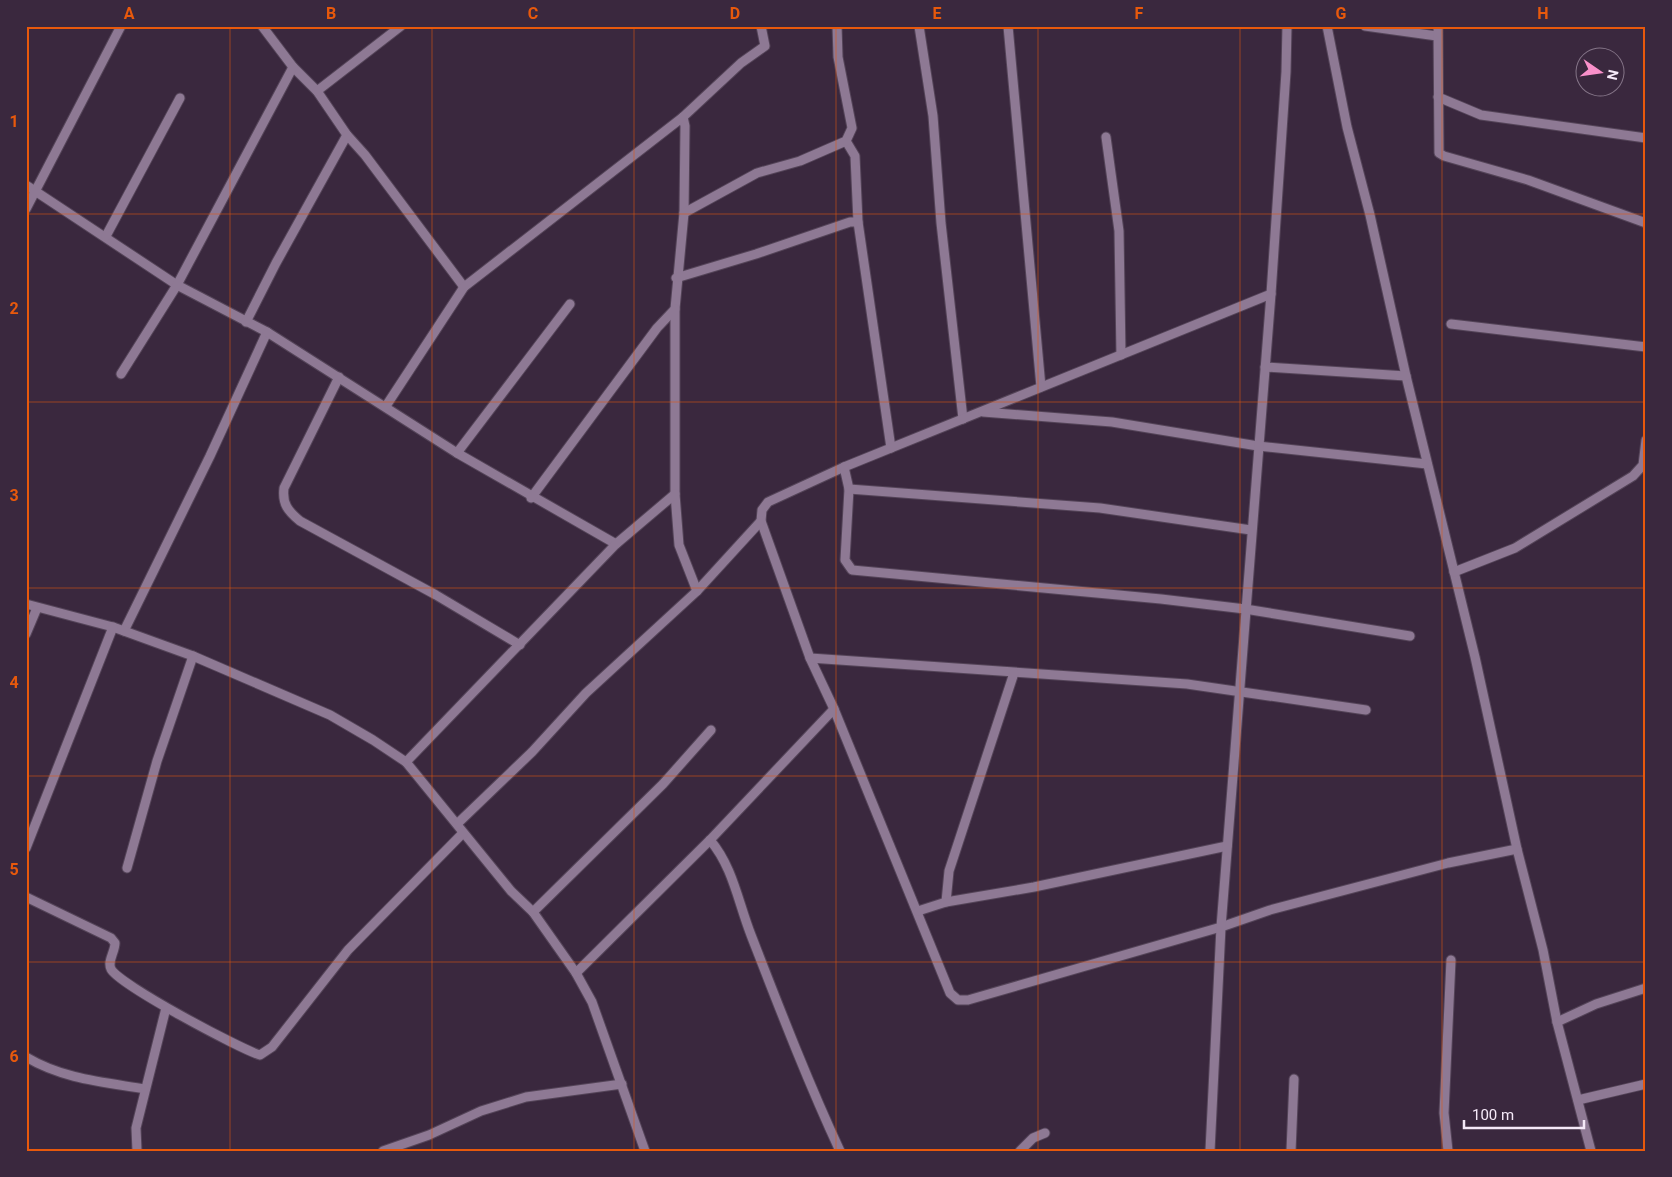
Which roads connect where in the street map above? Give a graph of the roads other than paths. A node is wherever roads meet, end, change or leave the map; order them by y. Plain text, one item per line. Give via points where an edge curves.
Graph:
1 (121, 26) edge
2 (401, 26) edge
3 (761, 26) edge
4 (837, 26) edge
5 (919, 26) edge
6 (1008, 26) edge
7 (1287, 26) edge
8 (1327, 26) edge
9 (1365, 26) edge
10 (265, 27) edge
11 (1438, 31) edge
12 (293, 67) junction
13 (317, 91) junction
14 (1438, 97) junction
15 (180, 98) dead end
16 (683, 117) junction
17 (347, 135) junction
18 (1106, 137) dead end
19 (1646, 138) edge
20 (846, 141) junction
21 (26, 185) edge
22 (35, 192) junction
23 (26, 209) edge
24 (684, 213) junction
25 (858, 222) junction
26 (1646, 223) edge
27 (106, 236) junction
28 (676, 278) junction
29 (176, 285) junction
30 (464, 287) junction
31 (1271, 294) junction
32 (570, 304) dead end
33 (675, 309) junction
34 (246, 322) junction
35 (1451, 324) dead end
36 (267, 332) junction
37 (1646, 347) edge
38 (1121, 355) junction
39 (1265, 367) junction
40 (121, 374) dead end
41 (1406, 376) junction
42 (339, 377) junction
43 (1041, 387) junction
44 (386, 406) junction
45 (981, 412) junction
46 (963, 419) junction
47 (1646, 440) edge
48 (1258, 446) junction
49 (891, 448) junction
50 (457, 453) junction
51 (1427, 464) junction
52 (1644, 466) edge
53 (844, 467) junction
54 (849, 490) junction
55 (675, 494) junction
56 (532, 498) junction
57 (760, 521) junction
58 (1251, 530) junction
59 (616, 544) junction
60 (1454, 572) junction
61 (696, 591) junction
62 (26, 604) edge
63 (37, 608) junction
64 (1245, 609) junction
65 (113, 627) junction
66 (124, 630) junction
67 (26, 634) edge
68 (1410, 636) dead end
69 (520, 645) junction
70 (193, 656) junction
71 (810, 658) junction
72 (1014, 673) junction
73 (1238, 691) junction
74 (834, 709) junction
75 (1366, 710) dead end
76 (711, 730) dead end
77 (406, 762) junction
78 (458, 824) junction
79 (464, 833) junction
80 (710, 840) junction
81 (1228, 846) junction
82 (26, 848) edge
83 (1516, 849) junction
84 (126, 868) dead end
85 (26, 897) edge
86 (946, 902) junction
87 (918, 911) junction
88 (532, 912) junction
89 (1221, 927) junction
90 (1451, 960) dead end
91 (576, 973) junction
92 (1646, 988) edge
93 (166, 1008) junction
94 (1557, 1022) junction
95 (26, 1057) edge
96 (1294, 1079) dead end
97 (622, 1084) junction
98 (1646, 1084) edge
99 (145, 1089) junction
100 (1578, 1100) junction
101 (1045, 1133) dead end
102 (136, 1151) edge
103 (383, 1151) edge
104 (645, 1151) edge
105 (840, 1151) edge
106 (1020, 1151) edge
107 (1210, 1151) edge
108 (1291, 1151) edge
109 (1448, 1151) edge
110 (1591, 1151) edge

1 - 22 street
2 - 13 street
3 - 16 street via 765,46 740,63
4 - 20 street via 838,57 852,128
5 - 46 street via 933,116 941,223
6 - 43 street
7 - 31 street
8 - 41 street via 1347,127
9 - 11 street
10 - 12 street
11 - 14 street
12 - 13 street
12 - 29 street
13 - 17 street
14 - 19 street via 1482,116
14 - 26 street via 1439,153 1528,180
15 - 27 street
16 - 24 street
16 - 30 street
17 - 30 street
17 - 34 street
18 - 38 street via 1119,231
20 - 24 street via 800,161 757,173
20 - 25 street via 855,156
21 - 22 street
22 - 23 street
22 - 27 street
24 - 28 street
25 - 28 street
25 - 49 street
27 - 29 street
28 - 33 street
29 - 34 street
29 - 40 street
30 - 44 street
31 - 38 street
31 - 39 street
32 - 50 street
33 - 55 street
33 - 56 street via 657,328
34 - 36 street
35 - 37 street
36 - 42 street
36 - 66 street
38 - 43 street
39 - 41 street
39 - 48 street
41 - 51 street
42 - 44 street
42 - 69 street via 284,488 283,500 289,511 300,521
43 - 45 street
44 - 50 street
45 - 46 street
45 - 48 street via 1112,422
46 - 49 street
47 - 52 street
48 - 51 street
48 - 58 street
49 - 53 street
50 - 56 street
51 - 60 street
52 - 60 street via 1633,476 1515,548
53 - 54 street
53 - 57 street via 768,502
54 - 58 street via 1100,508
54 - 64 street via 845,560 852,570 1010,583
55 - 59 street
55 - 61 street via 679,545
56 - 59 street
57 - 61 street
57 - 71 street
58 - 64 street
59 - 69 street
60 - 83 street via 1476,657
61 - 78 street via 586,693 532,752
62 - 63 street
63 - 65 street
63 - 67 street
64 - 68 street
64 - 73 street
65 - 66 street
65 - 82 street
66 - 70 street
69 - 77 street
70 - 77 street via 330,715
70 - 84 street via 157,761
71 - 72 street
71 - 74 street
72 - 73 street via 1187,684
72 - 86 street via 949,871
73 - 75 street
73 - 81 street
74 - 80 street
74 - 87 street
76 - 88 street via 663,784
77 - 78 street
78 - 79 street
79 - 88 street
79 - 93 street via 348,950 266,1053 253,1053
80 - 91 street
80 - 105 street via 731,876 774,995
81 - 86 street
81 - 89 street
83 - 89 street via 1448,863 1270,910
83 - 94 street via 1543,950
85 - 93 street via 111,938 115,943 109,961 113,972
86 - 87 street
87 - 89 street via 950,994 958,1000 968,1000
88 - 91 street
89 - 107 street
90 - 109 street via 1444,1113
91 - 97 street via 592,1002
92 - 94 street via 1596,1004
93 - 99 street
94 - 100 street
95 - 99 street via 67,1076
96 - 108 street
97 - 103 street via 526,1097 481,1111 429,1135
97 - 104 street
98 - 100 street
99 - 102 street via 136,1128
100 - 110 street
101 - 106 street via 1033,1138

